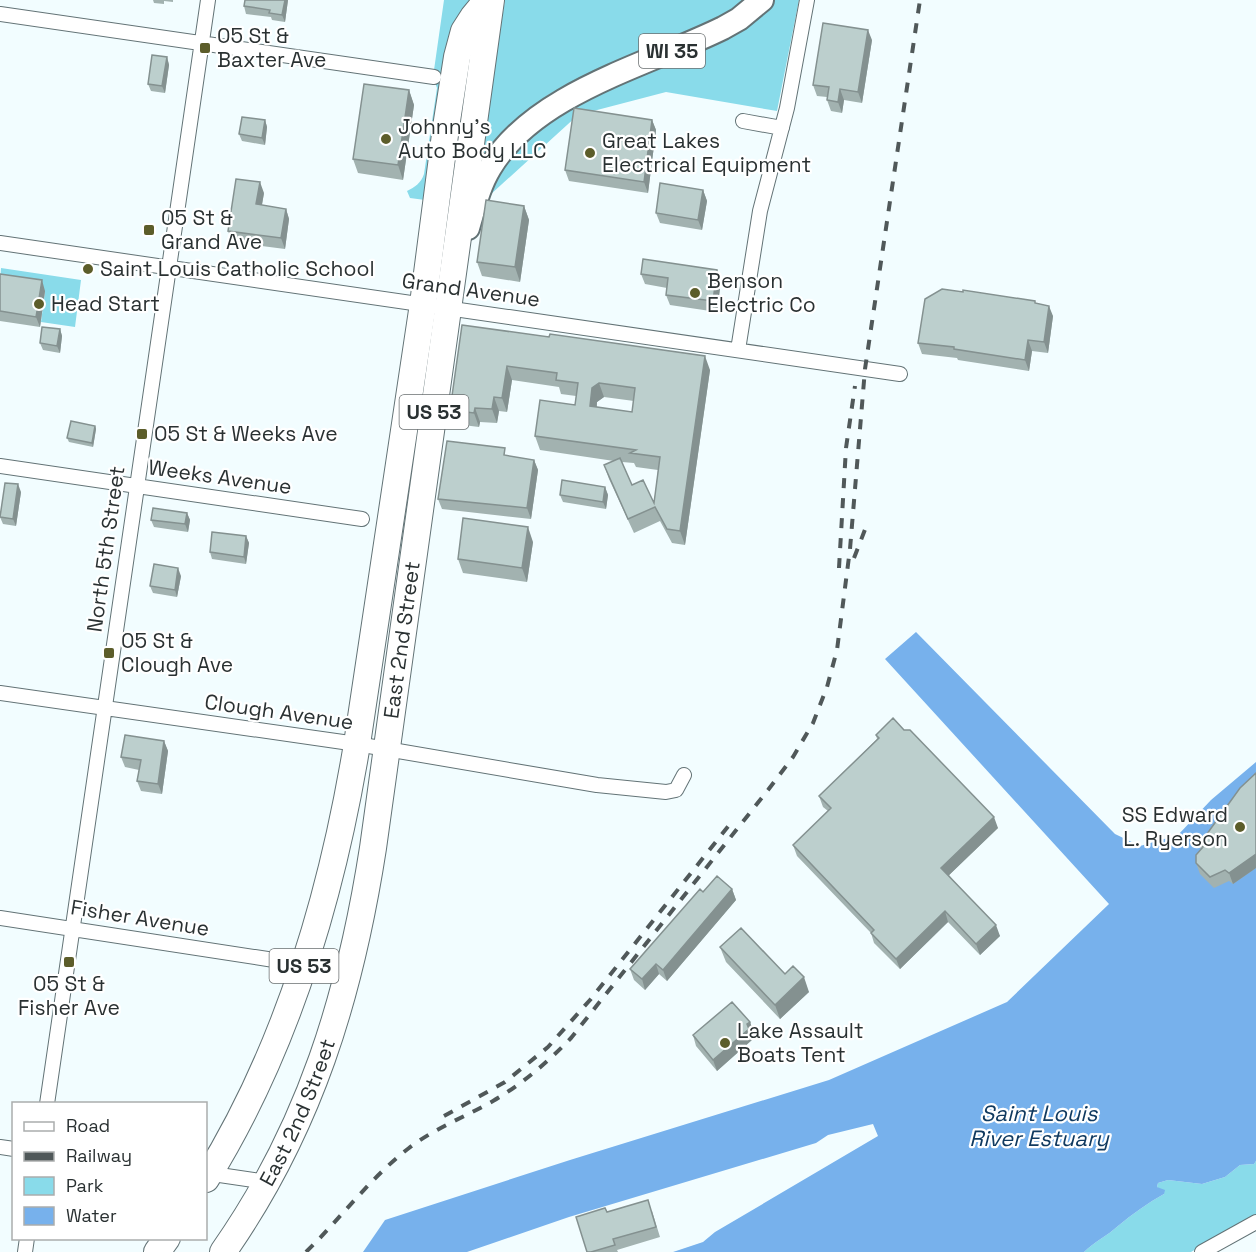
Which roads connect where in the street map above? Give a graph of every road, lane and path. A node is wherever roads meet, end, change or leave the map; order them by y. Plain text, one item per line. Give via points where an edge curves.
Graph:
1 (208, 0) edge
2 (489, 0) edge
3 (762, 0) edge
4 (807, 0) edge
5 (0, 14) edge
6 (202, 43) junction
7 (434, 77) dead end
8 (743, 121) dead end
9 (782, 128) junction
10 (0, 243) edge
11 (169, 267) junction
12 (449, 301) junction
13 (423, 304) junction
14 (738, 350) junction
15 (900, 374) dead end
16 (0, 466) edge
17 (137, 486) junction
18 (362, 519) dead end
19 (0, 693) edge
20 (104, 709) junction
21 (357, 744) junction
22 (386, 748) junction
23 (684, 775) dead end
24 (0, 918) edge
25 (72, 928) junction
26 (274, 960) dead end
27 (46, 1102) edge
28 (207, 1175) edge
29 (267, 1182) junction
30 (1256, 1222) edge
31 (223, 1252) edge
32 (1202, 1252) edge

1 - 6 street, North 5th Street
2 - 12 highway, East 2nd Street / US 53
2 - 13 highway, East 2nd Street / US 53 via 464,31 457,57
3 - 12 main road, WI 35 via 723,28 593,85 521,130 500,153 483,182
4 - 9 street
5 - 6 street
6 - 7 street
6 - 11 street, North 5th Street
8 - 9 street
9 - 14 street via 760,211
10 - 11 street, Grand Avenue
11 - 13 street, Grand Avenue
11 - 17 street, North 5th Street
12 - 13 street, Grand Avenue
12 - 14 street, Grand Avenue
12 - 22 highway, East 2nd Street / US 53
13 - 21 highway, East 2nd Street / US 53
14 - 15 street, Grand Avenue
16 - 17 street, Weeks Avenue
17 - 18 street, Weeks Avenue
17 - 20 street, North 5th Street
19 - 20 street, Clough Avenue
20 - 21 street, Clough Avenue
20 - 25 street, North 5th Street
21 - 22 street, Clough Avenue
21 - 28 highway, East 2nd Street / US 53 via 334,865 307,959 255,1088
22 - 23 street, Clough Avenue via 597,785 666,792 676,790
22 - 29 highway, East 2nd Street / US 53 via 364,901 346,986 314,1084
24 - 25 street, Fisher Avenue
25 - 26 street, Fisher Avenue
25 - 27 street, North 5th Street
28 - 29 street
29 - 31 highway, East 2nd Street / US 53
30 - 32 street

